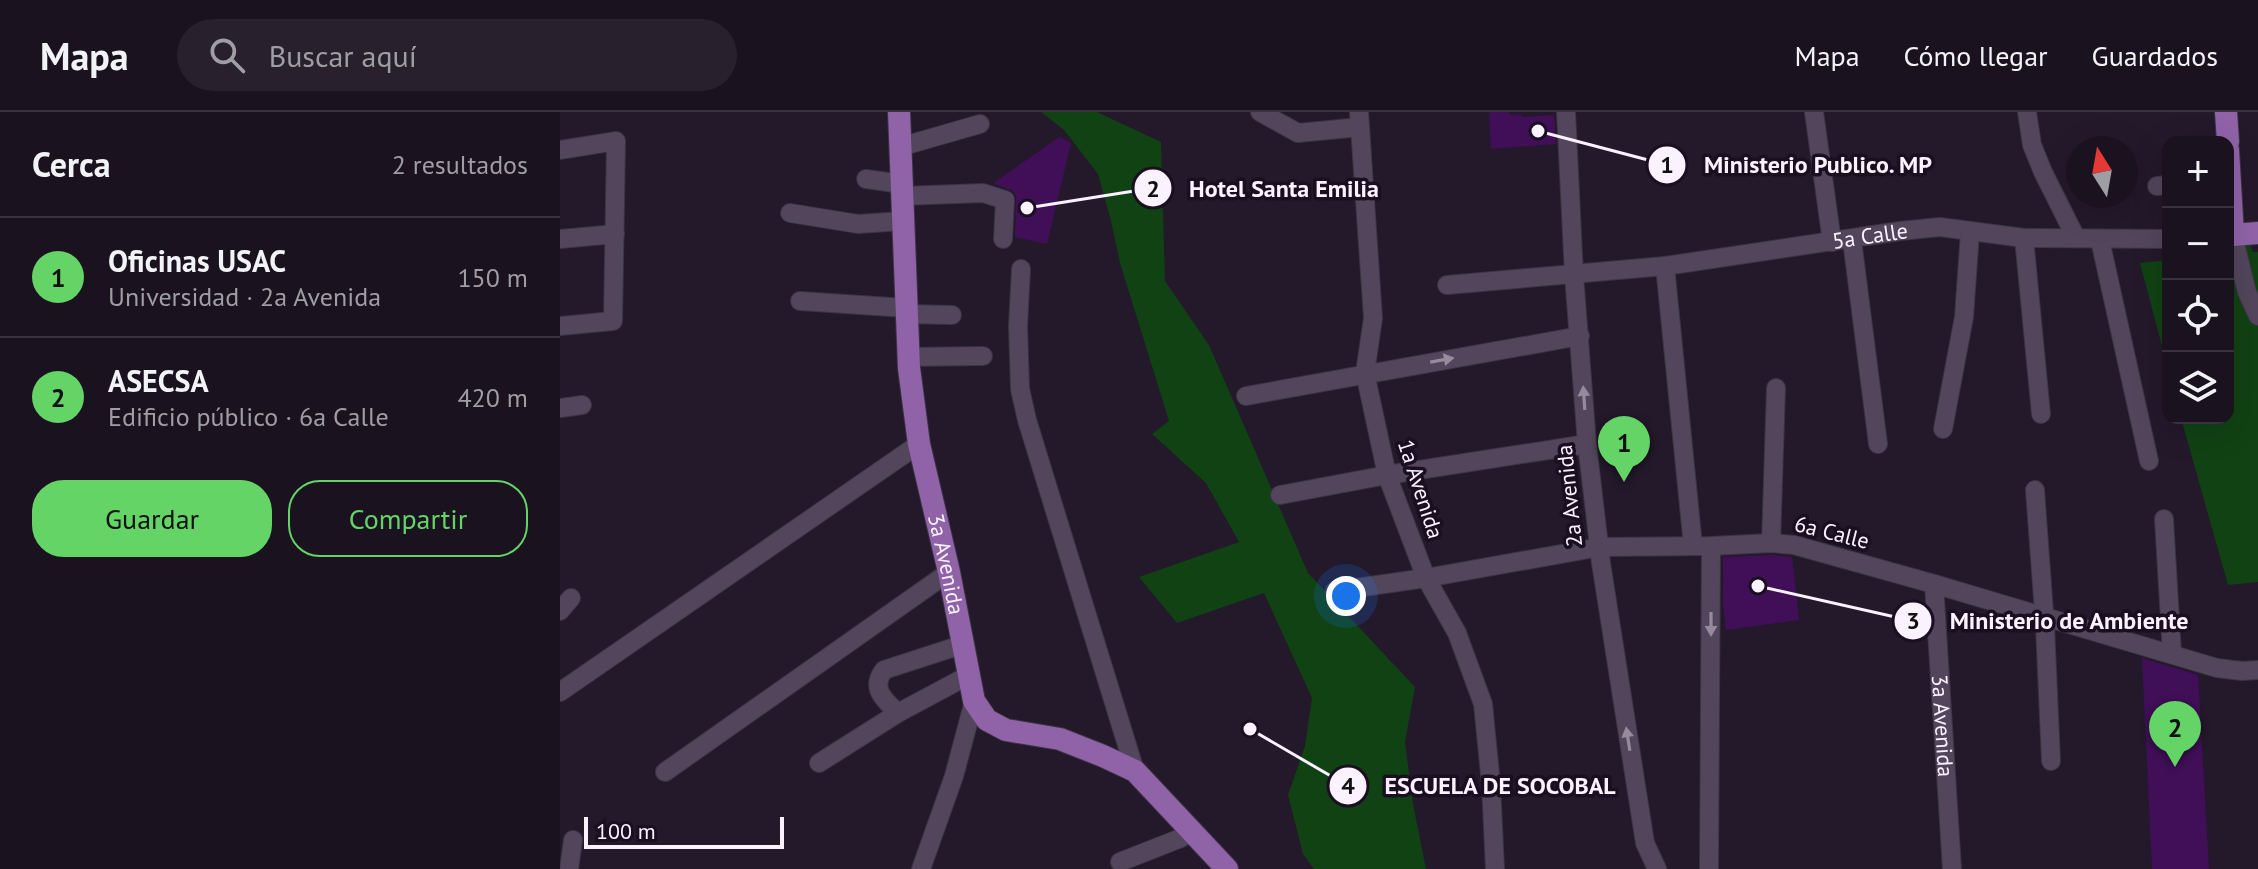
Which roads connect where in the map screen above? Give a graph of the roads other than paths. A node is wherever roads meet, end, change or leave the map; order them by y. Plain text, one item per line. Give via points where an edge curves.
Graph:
1 (899, 112) edge
2 (1260, 112) edge
3 (1566, 112) edge
4 (1814, 112) edge
5 (2027, 112) edge
6 (2226, 112) edge
7 (1360, 119) edge
8 (980, 124) dead end
9 (2228, 136) edge
10 (900, 147) junction
11 (560, 150) edge
12 (866, 179) dead end
13 (902, 190) junction
14 (790, 213) dead end
15 (903, 221) junction
16 (1970, 232) junction
17 (2258, 233) edge
18 (615, 234) junction
19 (2234, 235) edge
20 (2024, 238) junction
21 (2076, 238) junction
22 (560, 239) edge
23 (1003, 239) dead end
24 (2162, 239) edge
25 (1852, 240) junction
26 (2100, 240) junction
27 (1832, 242) junction
28 (2234, 248) edge
29 (1665, 266) junction
30 (1021, 269) dead end
31 (1574, 275) junction
32 (1447, 285) dead end
33 (800, 301) dead end
34 (906, 311) junction
35 (952, 315) dead end
36 (2258, 316) edge
37 (560, 326) edge
38 (1580, 336) junction
39 (983, 356) dead end
40 (908, 357) junction
41 (1365, 373) junction
42 (1776, 388) dead end
43 (1246, 396) dead end
44 (582, 405) dead end
45 (560, 408) edge
46 (2041, 414) dead end
47 (1943, 429) dead end
48 (919, 444) junction
49 (1587, 444) junction
50 (1878, 444) dead end
51 (2149, 461) dead end
52 (1387, 475) junction
53 (2035, 490) dead end
54 (1280, 495) dead end
55 (2164, 519) dead end
56 (1771, 543) junction
57 (1702, 546) junction
58 (1600, 547) junction
59 (949, 572) junction
60 (1426, 578) junction
61 (1934, 584) junction
62 (1335, 591) dead end
63 (2044, 616) junction
64 (964, 644) junction
65 (2172, 654) junction
66 (2258, 670) edge
67 (969, 675) junction
68 (560, 692) edge
69 (974, 701) junction
70 (898, 713) junction
71 (2051, 761) dead end
72 (819, 763) dead end
73 (1135, 771) junction
74 (665, 772) dead end
75 (1192, 830) junction
76 (573, 840) dead end
77 (1120, 862) dead end
78 (569, 869) edge
79 (921, 869) edge
80 (1227, 869) edge
81 (1495, 869) edge
82 (1657, 869) edge
83 (1709, 869) edge
84 (1952, 869) edge

1 - 10 main road, 3a Avenida
2 - 7 street via 1298,133
3 - 31 street, 2a Avenida
4 - 27 street
5 - 21 street via 2032,145
6 - 9 main road
7 - 41 street, 1a Avenida via 1373,318
8 - 10 street
10 - 13 main road, 3a Avenida
11 - 18 street via 616,141
12 - 13 street
13 - 15 main road, 3a Avenida
13 - 23 street via 983,193 1005,200
14 - 15 street via 858,224
15 - 34 main road, 3a Avenida
16 - 20 street, 5a Calle
16 - 25 street, 5a Calle via 1940,227
16 - 47 street via 1964,317
17 - 19 main road
18 - 22 street
18 - 37 street via 613,321
20 - 21 street, 5a Calle
20 - 46 street
21 - 26 street, 5a Calle
24 - 26 street, 5a Calle
25 - 27 street, 5a Calle
25 - 50 street
26 - 51 street
27 - 29 street, 5a Calle
28 - 36 street
29 - 31 street, 5a Calle
29 - 57 street
30 - 73 street via 1020,389 1027,420
31 - 32 street, 5a Calle
31 - 38 street, 2a Avenida
33 - 34 street
34 - 35 street
34 - 40 main road, 3a Avenida
41 -> 38 street
49 -> 38 street, 2a Avenida
39 - 40 street
40 - 48 main road, 3a Avenida
41 - 43 street
41 - 52 street, 1a Avenida
42 - 56 street
44 - 45 street
48 - 59 main road, 3a Avenida
48 - 68 street
49 - 52 street
49 - 58 street, 2a Avenida
52 - 54 street
52 - 60 street, 1a Avenida
53 - 63 street
55 - 65 street
56 - 57 street, 6a Calle
56 - 61 street, 6a Calle
57 - 58 street, 6a Calle
57 -> 83 street
58 - 60 street, 6a Calle
82 -> 58 street, 2a Avenida via 1645,843
59 - 64 main road, 3a Avenida
59 - 74 street
60 - 62 street, 6a Calle
60 - 81 street, 1a Avenida via 1457,633 1483,704
61 - 63 street, 6a Calle
61 - 84 street, 3a Avenida
63 - 65 street, 6a Calle
63 - 71 street
64 - 67 main road, 3a Avenida
64 - 70 street via 884,670 877,685 880,696
65 - 66 street, 6a Calle via 2217,668
67 - 69 main road, 3a Avenida
67 - 70 street
69 - 73 main road via 987,720 1006,730 1060,739
69 - 79 street
70 - 72 street
73 - 75 main road
75 - 77 street
75 - 80 main road
76 - 78 street

